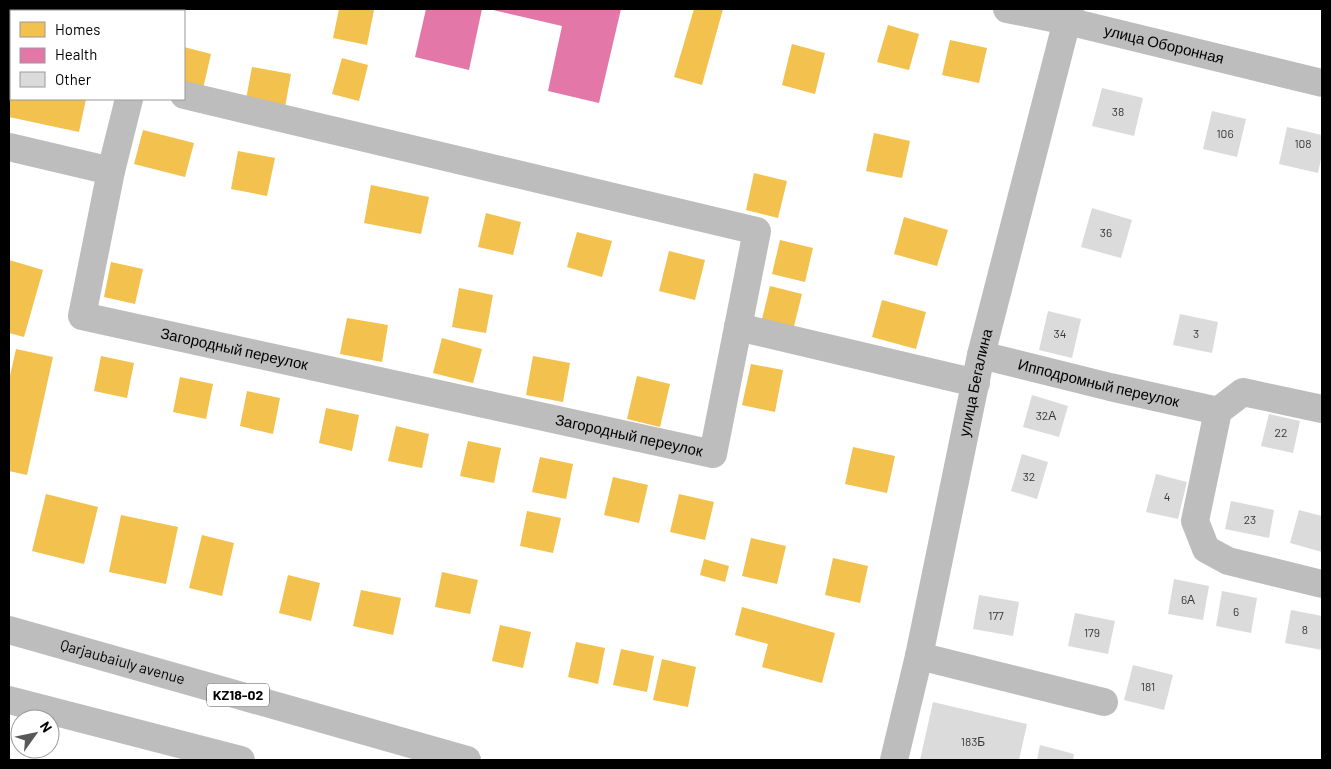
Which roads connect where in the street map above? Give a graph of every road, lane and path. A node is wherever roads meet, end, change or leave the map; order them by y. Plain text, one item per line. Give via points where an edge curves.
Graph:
1 (1006, 9) edge
2 (1068, 15) edge
3 (1322, 83) edge
4 (185, 96) edge
5 (129, 100) edge
6 (9, 147) edge
7 (111, 171) junction
8 (738, 327) junction
9 (981, 355) junction
10 (976, 383) junction
11 (1322, 409) edge
12 (1218, 411) junction
13 (1322, 584) edge
14 (9, 630) edge
15 (919, 656) junction
16 (9, 700) edge
17 (1104, 702) dead end
18 (241, 760) edge
19 (467, 760) edge
20 (894, 760) edge

1 - 2 main road, улица Оборонная
2 - 3 main road, улица Оборонная
2 - 9 main road, улица Бегалина
4 - 8 main road, Загородный переулок via 757,231
5 - 7 main road, Загородный переулок
6 - 7 main road
7 - 8 main road, Загородный переулок via 82,316 713,454
8 - 10 main road
9 - 10 main road, улица Бегалина
9 - 12 main road, Ипподромный переулок
10 - 15 main road, улица Бегалина
11 - 12 main road via 1243,392
12 - 13 main road via 1196,521 1206,549 1228,561
14 - 19 main road, Qarjaubaiuly avenue / KZ18-02
15 - 17 main road
15 - 20 main road, улица Бегалина
16 - 18 main road

